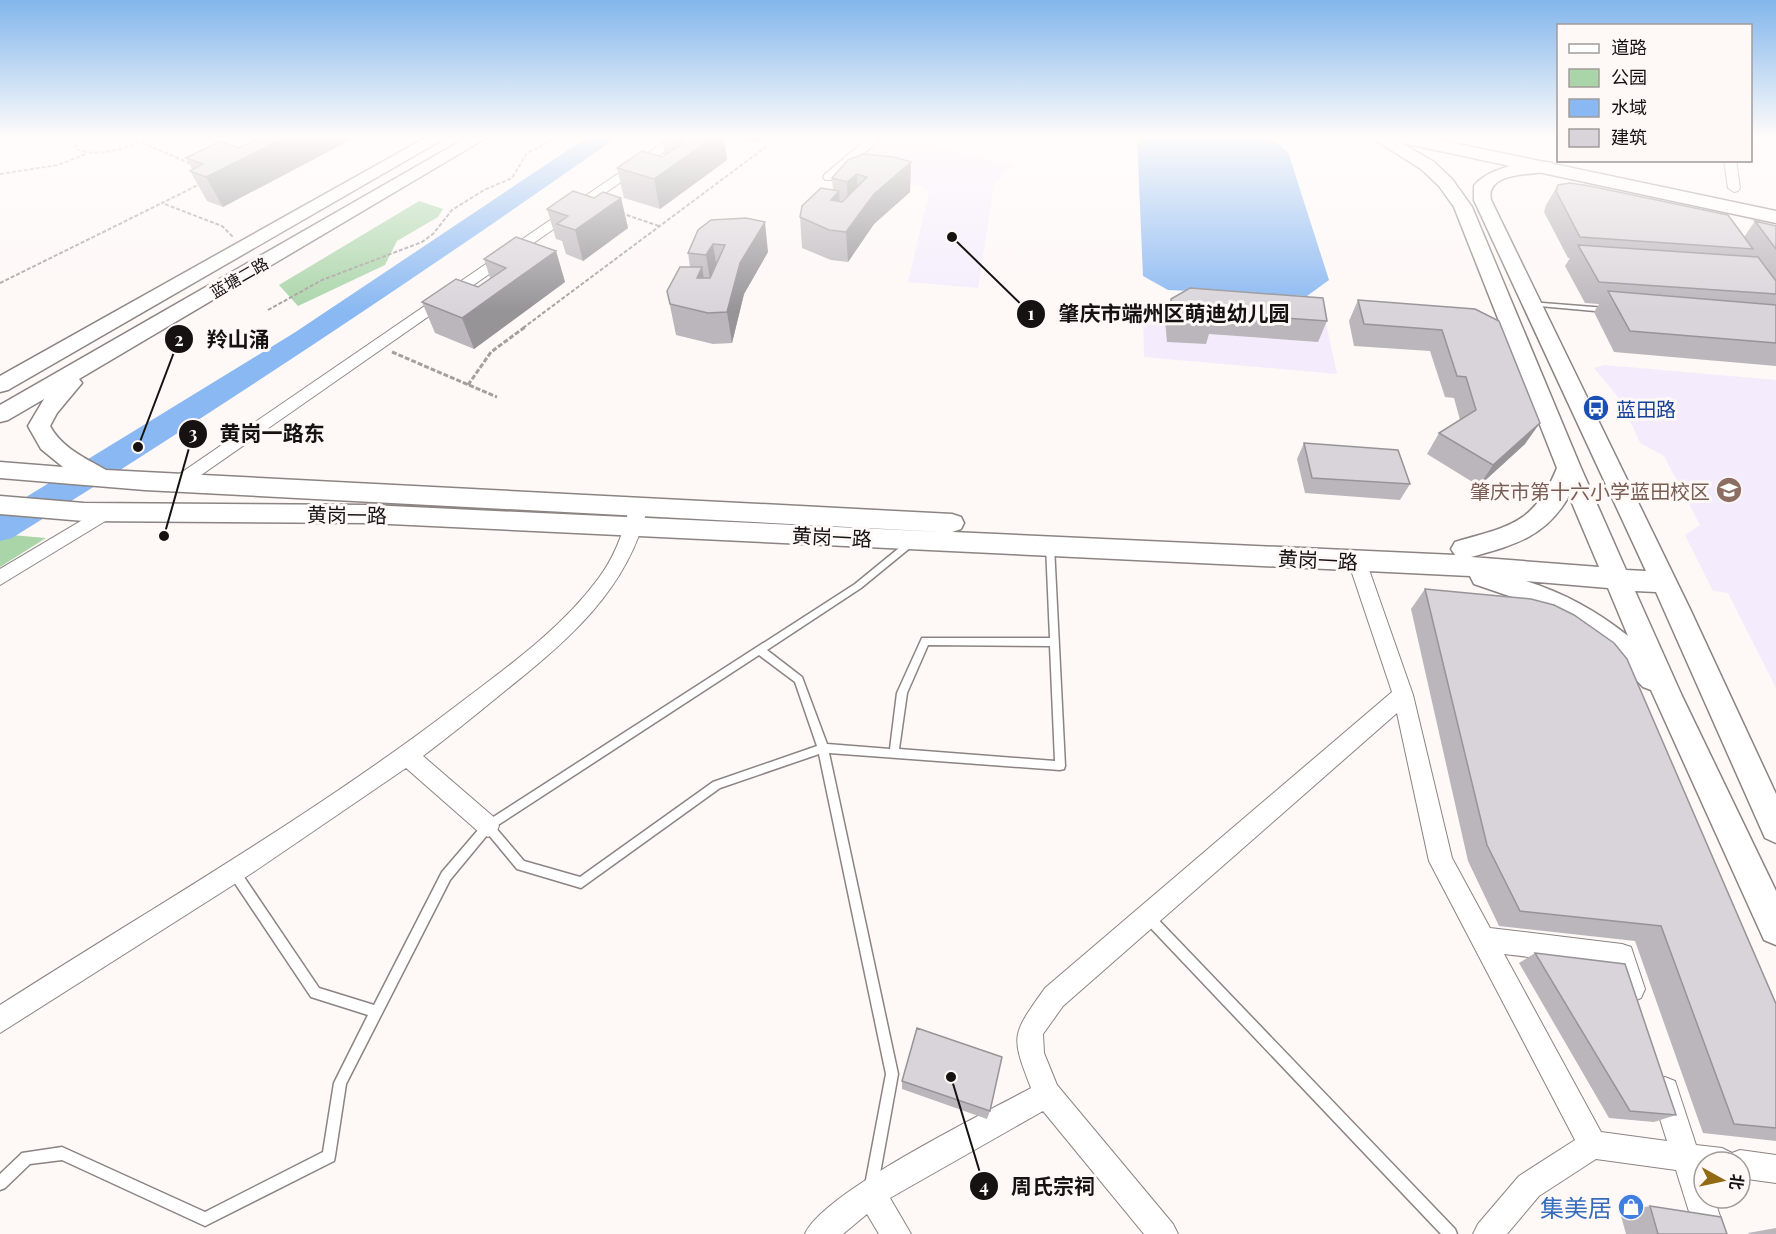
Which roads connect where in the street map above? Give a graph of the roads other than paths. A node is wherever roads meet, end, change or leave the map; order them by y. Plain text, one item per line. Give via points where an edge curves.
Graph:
1 (336, 196) edge
2 (378, 196) edge
3 (595, 196) edge
4 (1455, 196) edge
5 (1481, 196) edge
6 (1699, 196) edge
7 (1719, 196) edge
8 (1712, 199) junction
9 (1776, 217) edge
10 (1530, 304) junction
11 (1612, 311) edge
12 (93, 362) junction
13 (0, 385) edge
14 (0, 415) edge
15 (1569, 468) junction
16 (0, 470) edge
17 (101, 478) junction
18 (178, 483) junction
19 (0, 505) edge
20 (95, 512) junction
21 (636, 517) junction
22 (915, 540) junction
23 (1050, 546) junction
24 (1459, 557) junction
25 (1357, 561) junction
26 (1614, 571) junction
27 (1660, 575) junction
28 (0, 578) edge
29 (1054, 642) junction
30 (760, 650) junction
31 (1402, 695) junction
32 (1668, 696) junction
33 (823, 748) junction
34 (894, 753) junction
35 (407, 756) junction
36 (488, 826) junction
37 (1776, 828) edge
38 (233, 871) junction
39 (1147, 916) junction
40 (1776, 928) edge
41 (1483, 939) junction
42 (377, 1012) junction
43 (1640, 1012) edge
44 (0, 1020) edge
45 (1658, 1068) edge
46 (1047, 1094) junction
47 (1593, 1145) junction
48 (1687, 1157) junction
49 (1692, 1158) edge
50 (1752, 1166) edge
51 (1776, 1169) edge
52 (0, 1183) edge
53 (870, 1193) junction
54 (820, 1234) edge
55 (896, 1234) edge
56 (1163, 1234) edge
57 (1450, 1234) edge
58 (1488, 1234) edge
59 (1711, 1234) edge

1 - 13 main road, 蓝塘二路
2 - 12 main road, 蓝塘二路
3 - 18 street
4 - 15 main road via 1463,207
5 - 10 main road
6 - 8 main road
7 - 8 main road
8 - 9 main road
10 - 11 lane
10 - 27 main road
12 - 14 main road, 蓝塘二路
12 - 17 main road via 62,391 39,426 46,441 59,453
15 - 24 main road via 1555,502 1525,531
15 - 26 main road
16 - 17 main road, 黄岗一路
17 - 18 main road, 黄岗一路
18 - 21 main road, 黄岗一路
19 - 20 main road, 黄岗一路
20 - 21 main road, 黄岗一路
20 - 28 street
21 - 22 main road, 黄岗一路
21 - 24 main road, 黄岗一路
21 - 35 street via 618,566 596,596 541,651
22 - 23 main road, 黄岗一路
22 - 30 lane via 858,586
23 - 25 main road, 黄岗一路
23 - 29 lane
24 - 25 main road, 黄岗一路
24 - 26 main road, 黄岗一路
24 - 32 main road via 1580,616 1637,660
25 - 31 street
26 - 27 main road, 黄岗一路
26 - 32 main road
27 - 37 main road
29 - 34 lane via 925,641 902,693
29 - 34 lane via 1060,766
30 - 33 lane via 799,680
30 - 36 lane
31 - 39 street
31 - 41 street via 1441,861
32 - 40 main road
33 - 34 lane
33 - 36 lane via 717,785 581,883 521,865
33 - 53 lane via 892,1074
35 - 36 street
35 - 38 street
36 - 42 lane via 446,876
38 - 42 lane via 315,993
38 - 44 street
39 - 46 street via 1054,997 1030,1031 1031,1053
39 - 57 lane
41 - 43 street via 1622,956
41 - 47 street
42 - 52 lane via 340,1083 329,1156 205,1219 62,1153 27,1158
45 - 48 street
46 - 53 street
46 - 56 street
47 - 48 street
47 - 58 street via 1529,1186
48 - 49 street
48 - 59 street
50 - 51 street
53 - 54 street
53 - 55 street

